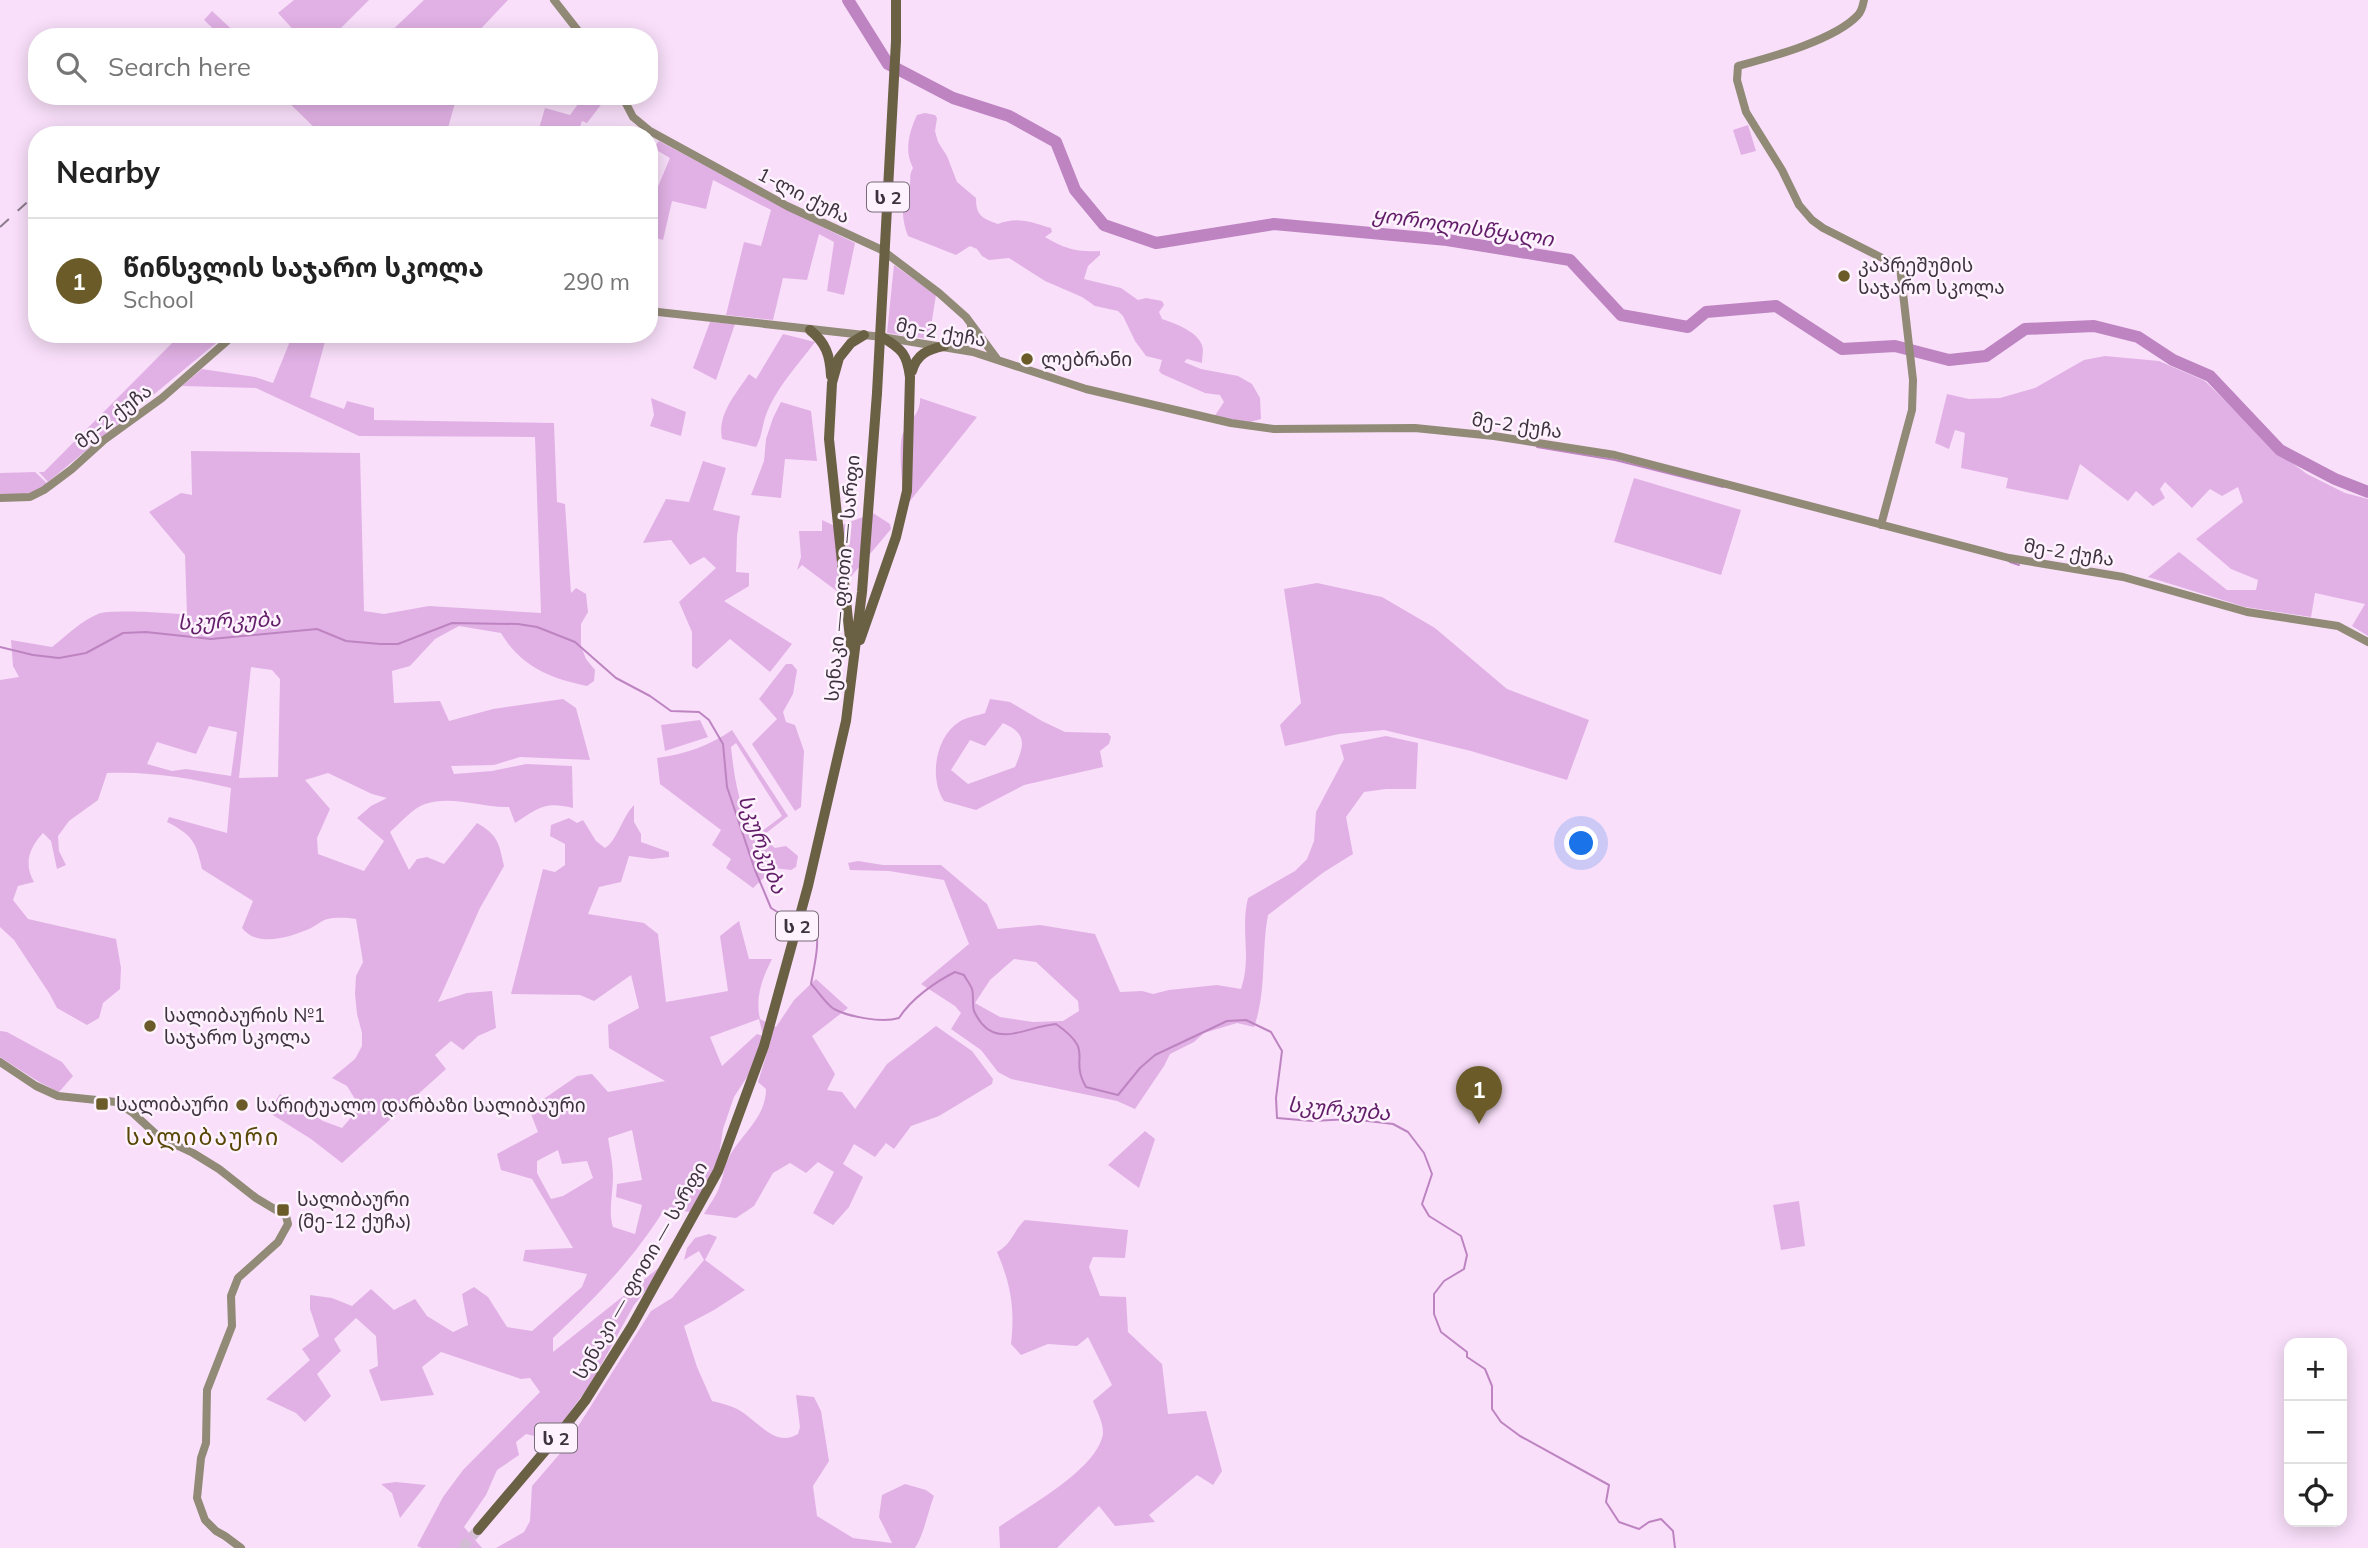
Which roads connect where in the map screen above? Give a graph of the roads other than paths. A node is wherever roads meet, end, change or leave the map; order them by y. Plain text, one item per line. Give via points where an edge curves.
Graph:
1 (554, 0) edge
2 (896, 0) edge
3 (1864, 0) edge
4 (576, 28) edge
5 (627, 105) edge
6 (644, 126) edge
7 (658, 135) edge
8 (658, 312) edge
9 (970, 323) junction
10 (810, 330) junction
11 (864, 335) junction
12 (881, 337) junction
13 (224, 343) edge
14 (944, 346) junction
15 (962, 349) junction
16 (997, 359) junction
17 (910, 377) junction
18 (832, 383) junction
19 (0, 498) edge
20 (1881, 525) junction
21 (2368, 642) edge
22 (852, 666) junction
23 (0, 1062) edge
24 (478, 1530) tunnel mouth
25 (242, 1548) edge

1 - 4 street
2 - 22 highway, სენაკი — ფოთი — სარფი / ს 2, bridge via 877,393
3 - 20 street via 1857,16 1834,31 1738,66 1737,80 1746,111 1812,220 1900,267 1913,380 1912,410
5 - 6 street, 1-ლი ქუჩა
7 - 9 street, 1-ლი ქუჩა via 787,206 882,250
8 - 10 street, მე-2 ქუჩა
9 - 15 street via 971,340
9 - 16 street, 1-ლი ქუჩა
10 - 11 street, მე-2 ქუჩა
10 - 18 highway via 830,356
11 - 12 street, მე-2 ქუჩა
11 - 18 highway via 839,358
12 - 14 street, მე-2 ქუჩა
12 - 17 highway via 897,346 908,360
13 - 19 street, მე-2 ქუჩა via 44,491 30,497
14 - 15 street, მე-2 ქუჩა
14 - 17 highway via 927,350 915,360
15 - 16 street, მე-2 ქუჩა
16 - 20 street, მე-2 ქუჩა via 1086,389 1231,423 1274,429 1415,428 1494,436 1615,455
17 - 22 highway via 907,491
18 - 22 highway via 829,439
20 - 21 street, მე-2 ქუჩა via 2009,558 2123,577 2247,612 2338,626
22 - 24 highway, სენაკი — ფოთი — სარფი / ს 2 via 846,720 808,886 764,1045 718,1171 585,1401
23 - 25 street via 58,1096 116,1102 159,1138 193,1153 286,1216 288,1224 278,1242 238,1278 231,1296 232,1326 207,1390 206,1443 197,1498 205,1520

